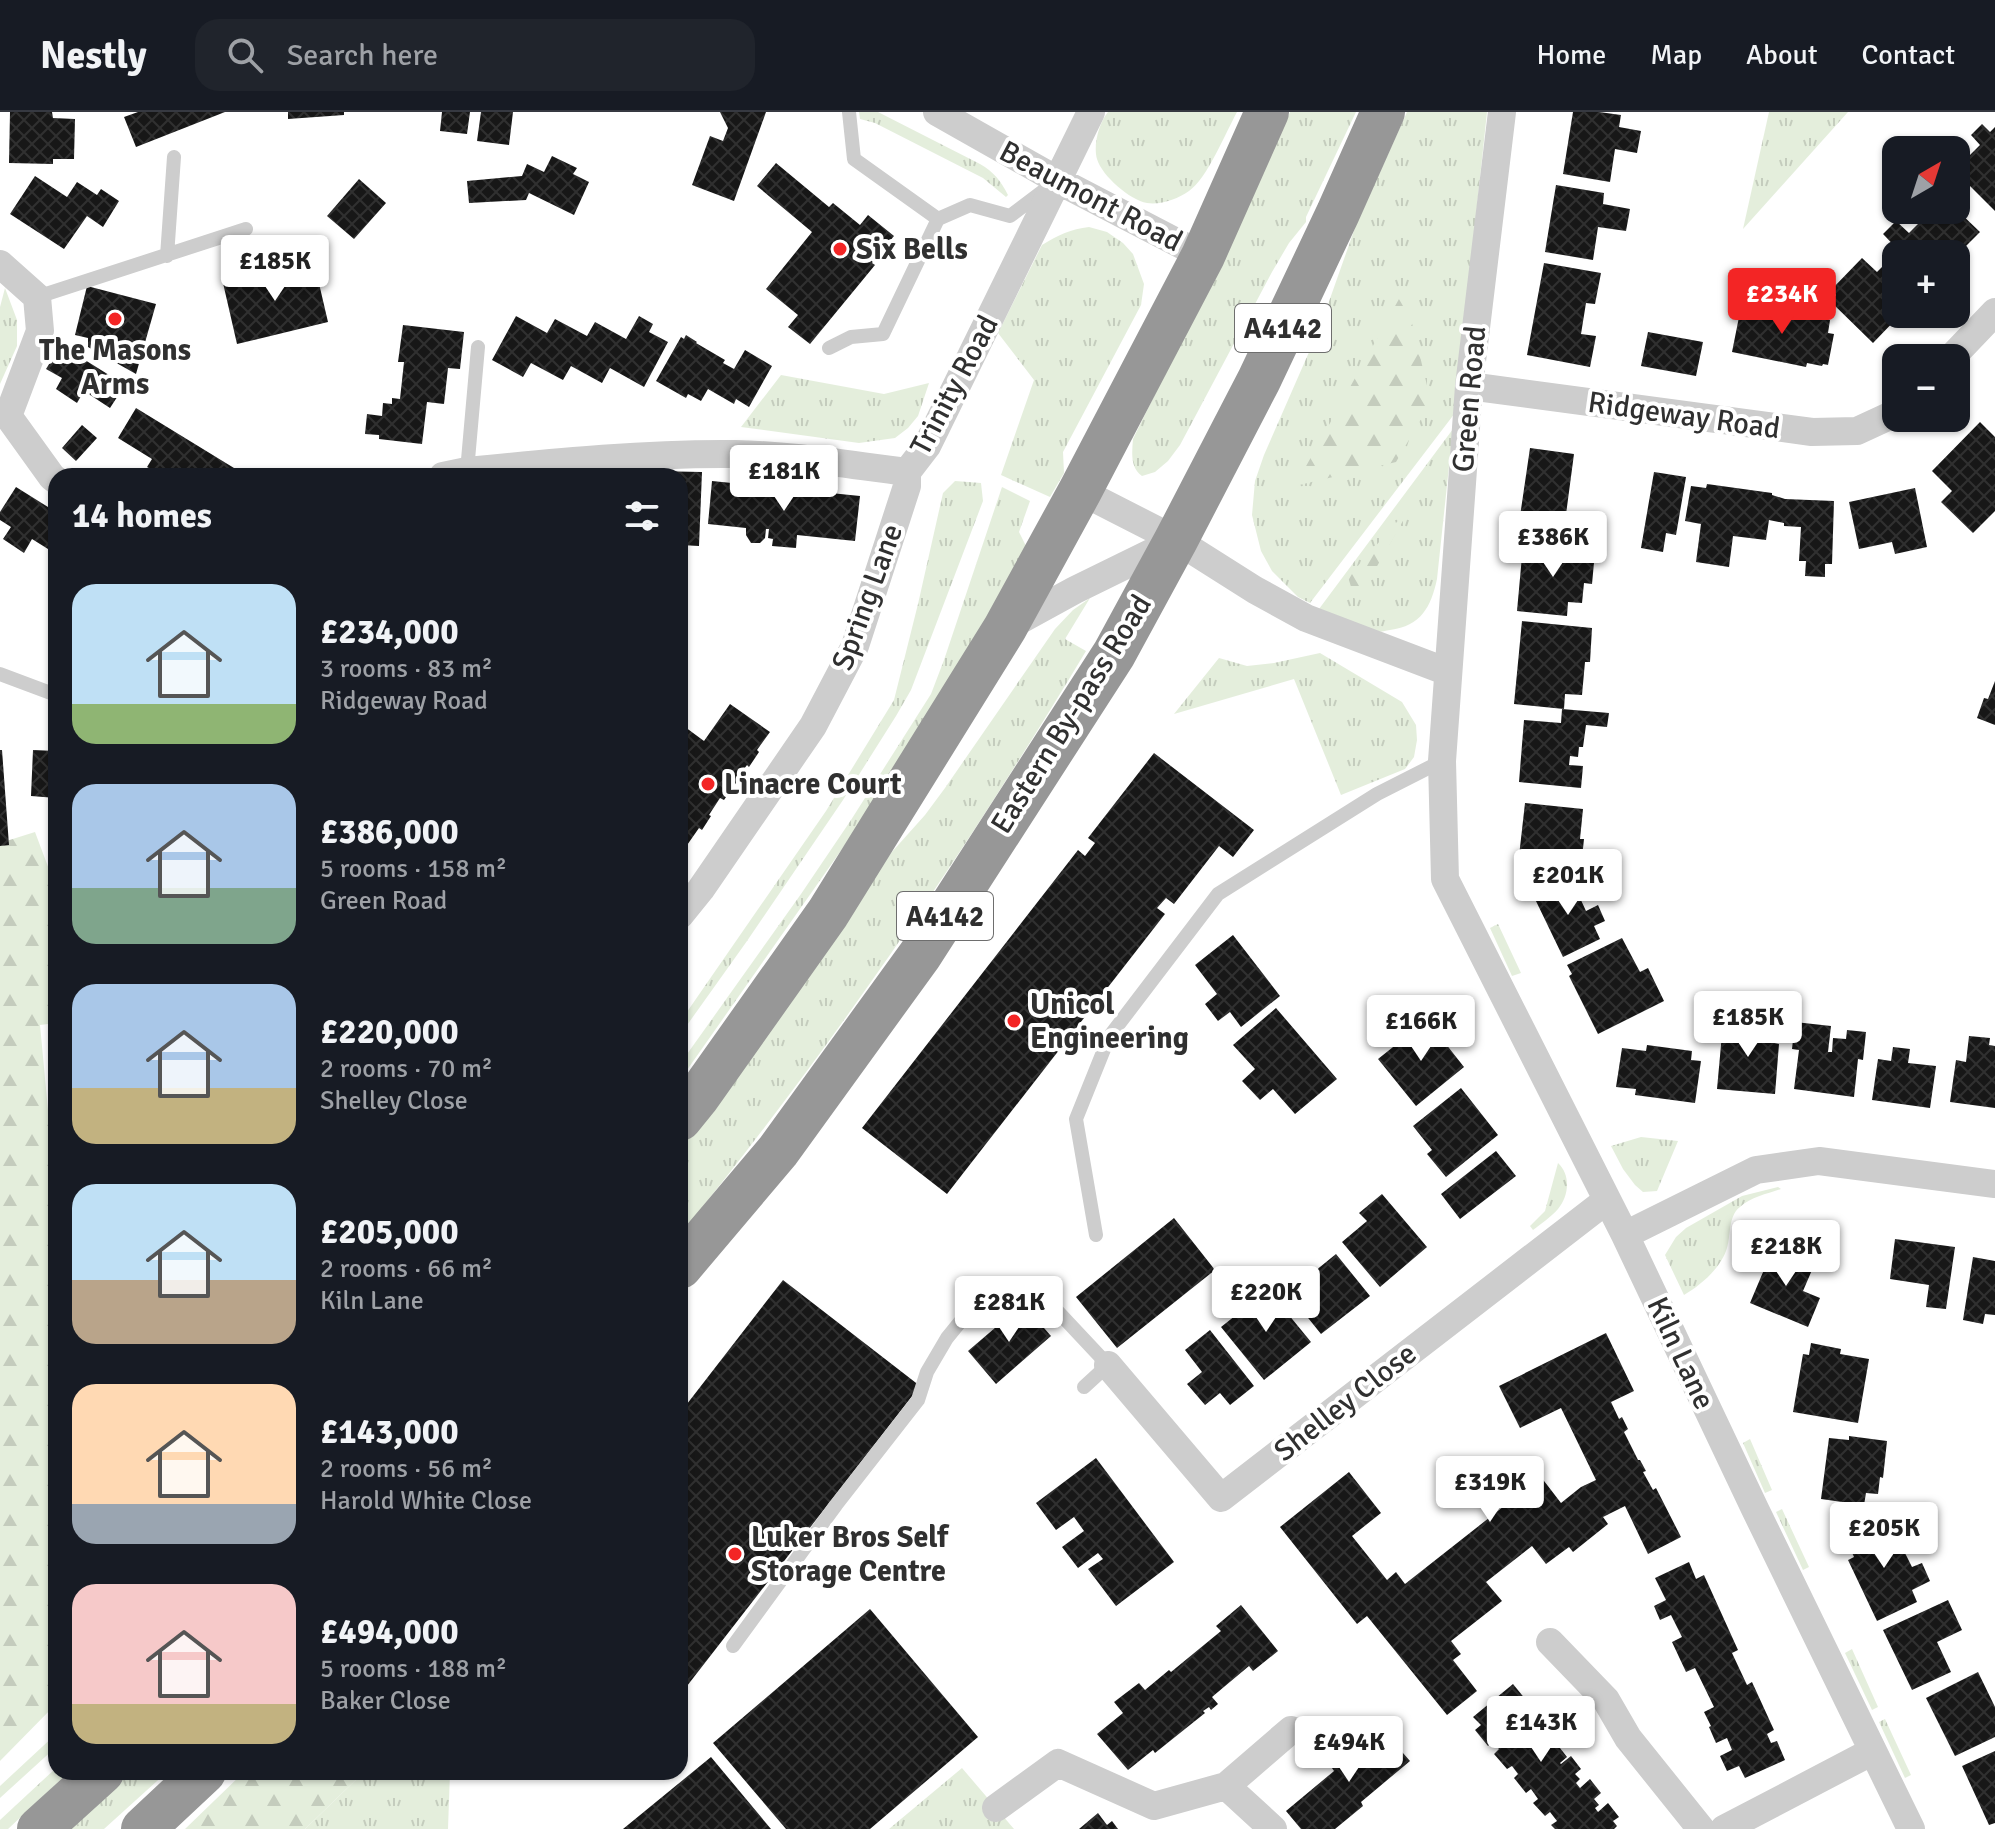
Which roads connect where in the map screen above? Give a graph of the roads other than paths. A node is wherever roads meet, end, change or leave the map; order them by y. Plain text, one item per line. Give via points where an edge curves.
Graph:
1 (849, 112) edge
2 (937, 112) edge
3 (1091, 112) edge
4 (1267, 112) edge
5 (1383, 112) edge
6 (1502, 112) edge
7 (174, 157) dead end
8 (1057, 180) junction
9 (938, 219) junction
10 (246, 229) dead end
11 (167, 256) junction
12 (1203, 256) junction
13 (0, 264) edge
14 (37, 297) junction
15 (1995, 312) edge
16 (1964, 344) edge
17 (478, 347) dead end
18 (829, 348) dead end
19 (1469, 386) junction
20 (4, 418) edge
21 (1882, 419) edge
22 (456, 468) edge
23 (504, 468) edge
24 (48, 472) edge
25 (907, 472) junction
26 (1080, 491) junction
27 (1176, 540) junction
28 (1005, 628) junction
29 (1448, 672) junction
30 (0, 674) edge
31 (48, 692) edge
32 (1442, 761) junction
33 (1445, 879) joint
34 (688, 905) edge
35 (688, 1108) edge
36 (1995, 1184) edge
37 (1607, 1200) junction
38 (1096, 1235) dead end
39 (1625, 1235) junction
40 (688, 1258) edge
41 (1108, 1365) junction
42 (1084, 1387) dead end
43 (1550, 1642) dead end
44 (733, 1646) dead end
45 (1291, 1730) dead end
46 (1873, 1751) junction
47 (93, 1780) edge
48 (195, 1780) edge
49 (1226, 1786) junction
50 (996, 1808) dead end
51 (39, 1829) edge
52 (143, 1829) edge
53 (1273, 1829) edge
54 (1701, 1829) edge
55 (1724, 1829) edge
56 (1911, 1829) edge

1 - 9 lane via 854,159
2 - 8 street, Beaumont Road
3 - 8 street
4 - 12 highway
5 - 27 highway, Eastern By-pass Road / A4142 via 1259,380
6 - 19 street, Green Road
7 - 11 lane
8 - 9 lane via 1010,216 970,205
8 - 12 street, Beaumont Road
8 - 25 street, Trinity Road via 927,446
9 - 18 lane via 883,334 851,337
10 - 11 lane
11 - 14 lane
12 - 26 highway
13 - 14 street
14 - 20 street via 40,331
15 - 16 street
17 - 22 lane
19 - 21 street, Ridgeway Road via 1812,432 1857,431
19 - 29 street, Green Road
20 - 24 street
23 - 25 street, Trinity Road via 630,455 739,454
25 - 34 street, Spring Lane via 907,486 855,646 813,726
26 - 27 street
26 - 28 highway
27 - 28 street
27 - 29 street via 1306,618
27 - 40 highway, Eastern By-pass Road / A4142 via 1114,654 920,955 778,1151
28 - 35 highway via 828,913
29 - 32 street, Green Road
30 - 31 lane
32 - 33 street, Green Road
32 - 38 lane via 1377,794 1218,894 1109,1037 1076,1119
33 - 37 street, Kiln Lane
36 - 39 street via 1819,1161 1756,1170
37 - 39 street, Kiln Lane
37 - 41 street, Shelley Close via 1221,1498
39 - 46 street, Kiln Lane
41 - 42 lane
41 - 44 lane via 1033,1285 982,1295 927,1372 918,1400
43 - 54 street via 1606,1700 1628,1738
45 - 49 street
46 - 55 street
46 - 56 street, Kiln Lane
47 - 51 highway
48 - 52 highway
49 - 50 street via 1154,1806 1058,1763
49 - 53 street

